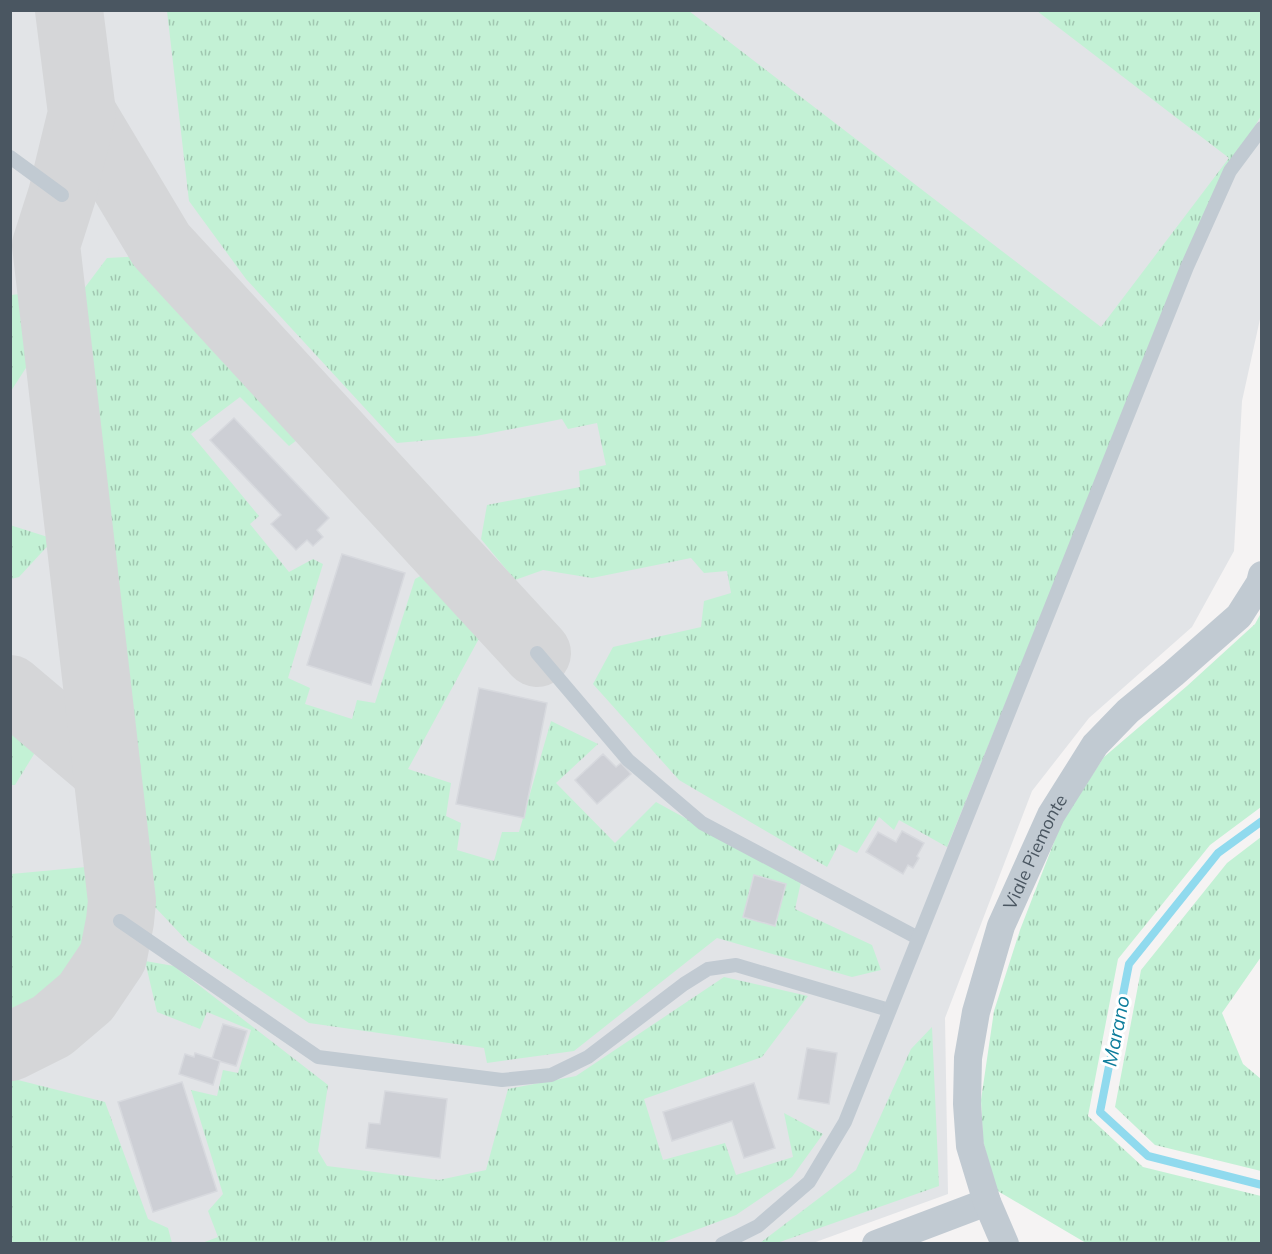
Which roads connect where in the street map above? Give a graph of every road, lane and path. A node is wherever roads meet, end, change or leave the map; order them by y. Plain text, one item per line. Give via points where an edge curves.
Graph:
1 (1262, 128) edge
2 (10, 157) edge
3 (62, 195) dead end
4 (1262, 576) edge
5 (537, 653) dead end
6 (120, 921) dead end
7 (918, 938) junction
8 (889, 1010) junction
9 (987, 1202) junction
10 (722, 1244) edge
11 (876, 1244) edge
12 (1005, 1244) edge

1 - 7 lane via 1230,171 1187,267
2 - 3 lane
4 - 9 street, Viale Piemonte via 1239,616 1128,711 1095,745 1051,815 1001,926 976,1012 968,1058 970,1146
5 - 7 lane via 628,760 702,823
6 - 8 lane via 318,1057 502,1080 551,1075 588,1057 708,969 736,965
7 - 8 lane
8 - 10 lane via 845,1122 809,1182 758,1226
9 - 11 street
9 - 12 street, Viale Piemonte

